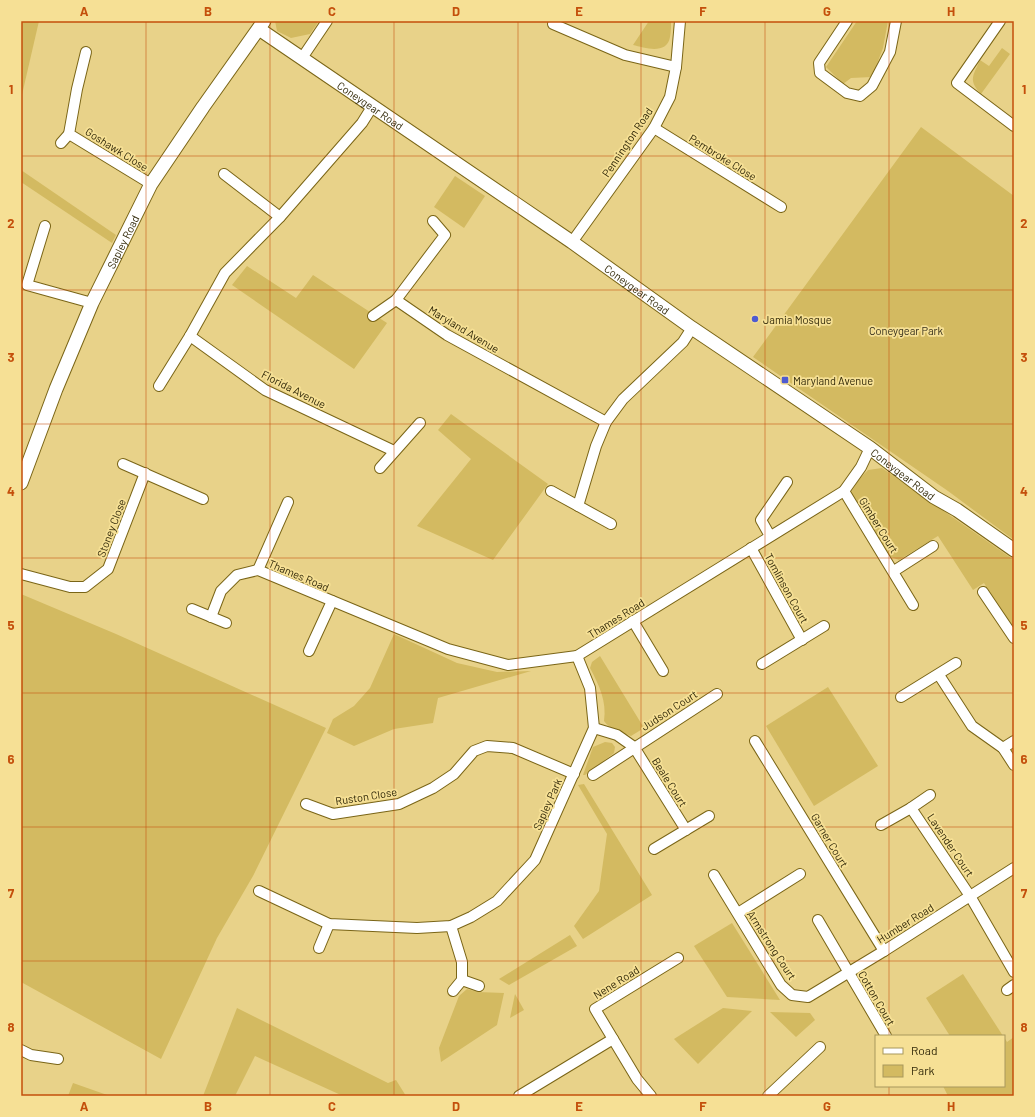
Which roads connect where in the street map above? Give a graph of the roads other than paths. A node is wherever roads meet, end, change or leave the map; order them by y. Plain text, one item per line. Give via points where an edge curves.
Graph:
1 (327, 21) edge
2 (680, 21) edge
3 (847, 21) edge
4 (896, 21) edge
5 (1000, 21) edge
6 (553, 24) dead end
7 (262, 25) edge
8 (86, 52) dead end
9 (302, 58) junction
10 (676, 66) junction
11 (372, 106) junction
12 (1014, 126) edge
13 (654, 128) junction
14 (69, 134) junction
15 (61, 143) dead end
16 (224, 174) dead end
17 (152, 184) junction
18 (781, 207) dead end
19 (280, 217) junction
20 (433, 221) dead end
21 (45, 226) dead end
22 (572, 242) junction
23 (396, 300) junction
24 (92, 303) junction
25 (373, 316) dead end
26 (692, 328) junction
27 (190, 336) junction
28 (159, 386) dead end
29 (606, 422) junction
30 (420, 423) dead end
31 (870, 448) junction
32 (394, 451) junction
33 (123, 464) dead end
34 (380, 468) dead end
35 (145, 473) junction
36 (787, 482) dead end
37 (21, 483) edge
38 (551, 491) dead end
39 (844, 491) junction
40 (203, 499) dead end
41 (288, 502) dead end
42 (578, 506) junction
43 (611, 524) dead end
44 (770, 536) junction
45 (933, 546) dead end
46 (751, 548) junction
47 (1014, 550) edge
48 (258, 570) junction
49 (894, 571) junction
50 (21, 574) edge
51 (983, 592) dead end
52 (332, 601) junction
53 (913, 604) dead end
54 (192, 608) dead end
55 (211, 617) junction
56 (634, 621) junction
57 (226, 623) dead end
58 (824, 626) dead end
59 (1014, 638) edge
60 (802, 640) junction
61 (309, 651) dead end
62 (577, 656) junction
63 (956, 663) dead end
64 (762, 664) dead end
65 (663, 671) dead end
66 (939, 675) junction
67 (717, 694) dead end
68 (901, 697) dead end
69 (594, 728) junction
70 (756, 741) dead end
71 (1014, 741) edge
72 (634, 747) junction
73 (1003, 748) junction
74 (1014, 765) edge
75 (574, 774) junction
76 (593, 774) dead end
77 (930, 795) dead end
78 (306, 804) dead end
79 (911, 808) junction
80 (709, 816) dead end
81 (881, 825) dead end
82 (686, 830) junction
83 (654, 849) dead end
84 (1014, 868) edge
85 (800, 874) dead end
86 (714, 875) dead end
87 (259, 891) dead end
88 (970, 896) junction
89 (738, 914) junction
90 (818, 920) dead end
91 (329, 924) junction
92 (451, 926) junction
93 (319, 948) dead end
94 (884, 951) junction
95 (678, 958) dead end
96 (849, 972) junction
97 (1014, 972) edge
98 (462, 980) junction
99 (479, 986) dead end
100 (453, 991) dead end
101 (808, 997) joint
102 (885, 1035) edge
103 (613, 1038) junction
104 (820, 1046) dead end
105 (21, 1050) edge
106 (58, 1059) dead end
107 (519, 1096) edge
108 (651, 1096) edge
109 (768, 1096) edge

1 - 9 street
2 - 10 street, Pennington Road
3 - 4 street via 819,63 820,73 847,93 860,96 872,86 890,52
5 - 12 street via 957,83
6 - 10 street via 625,55
7 - 9 street, Coneygear Road
7 - 17 street, Sapley Road
8 - 14 street, Goshawk Close via 76,89
9 - 11 street, Coneygear Road
10 - 13 street, Pennington Road via 670,97
11 - 19 street via 362,123
11 - 22 street, Coneygear Road
13 - 18 street, Pembroke Close
13 - 22 street, Pennington Road
14 - 15 street, Goshawk Close
14 - 17 street, Goshawk Close
16 - 19 street
17 - 24 street, Sapley Road
19 - 27 street via 225,273
20 - 23 street via 445,235
21 - 24 street via 27,284
22 - 26 street, Coneygear Road
23 - 25 street
23 - 29 street, Maryland Avenue via 447,335
24 - 37 street, Sapley Road
26 - 29 street via 683,342 623,399
26 - 31 street, Coneygear Road
27 - 28 street
27 - 32 street, Florida Avenue via 265,390
29 - 42 street
30 - 32 street
31 - 39 street, Thames Road via 861,467
31 - 47 street, Coneygear Road via 934,497
32 - 34 street
33 - 35 street
35 - 40 street
35 - 50 street, Stoney Close via 108,569 85,587 70,587
36 - 44 street via 761,520
38 - 42 street
39 - 44 street, Thames Road
39 - 49 street, Gimber Court
41 - 48 street, Thames Road
42 - 43 street
44 - 46 street, Thames Road
45 - 49 street, Gimber Court
46 - 56 street, Thames Road
46 - 60 street, Tomlinson Court
48 - 52 street, Thames Road
48 - 55 street, Thames Road via 237,575 221,591
49 - 53 street, Gimber Court
51 - 59 street
52 - 61 street, Thames Road
52 - 62 street, Thames Road via 448,649 508,665
54 - 55 street
55 - 57 street
56 - 62 street, Thames Road
56 - 65 street
58 - 60 street, Tomlinson Court
60 - 64 street, Tomlinson Court
62 - 69 street, Sapley Park via 590,688
63 - 66 street
66 - 68 street
66 - 73 street via 972,726
67 - 72 street, Judson Court
69 - 72 street, Beale Court via 616,735
69 - 75 street, Sapley Park
70 - 94 street, Garner Court
71 - 73 street
72 - 76 street
72 - 82 street, Beale Court
73 - 74 street
75 - 78 street, Ruston Close via 513,748 487,746 474,751 454,774 433,788 399,804 333,814
75 - 92 street, Sapley Park via 535,860 497,901
77 - 79 street, Lavender Court
79 - 81 street, Lavender Court
79 - 88 street, Lavender Court
80 - 82 street
82 - 83 street
84 - 88 street, Humber Road
85 - 89 street, Armstrong Court
86 - 89 street, Armstrong Court
87 - 91 street, Sapley Park
88 - 94 street, Humber Road
88 - 97 street, Lavender Court
89 - 101 street, Armstrong Court via 782,985 792,995
90 - 96 street
91 - 92 street, Sapley Park via 416,928
91 - 93 street
92 - 98 street via 462,962
94 - 96 street, Humber Road
95 - 103 street, Nene Road via 595,1009
96 - 101 street, Humber Road
96 - 102 street, Cotton Court
98 - 99 street
98 - 100 street
103 - 107 street
103 - 108 street, Nene Road via 637,1079
104 - 109 street
105 - 106 street via 31,1055

